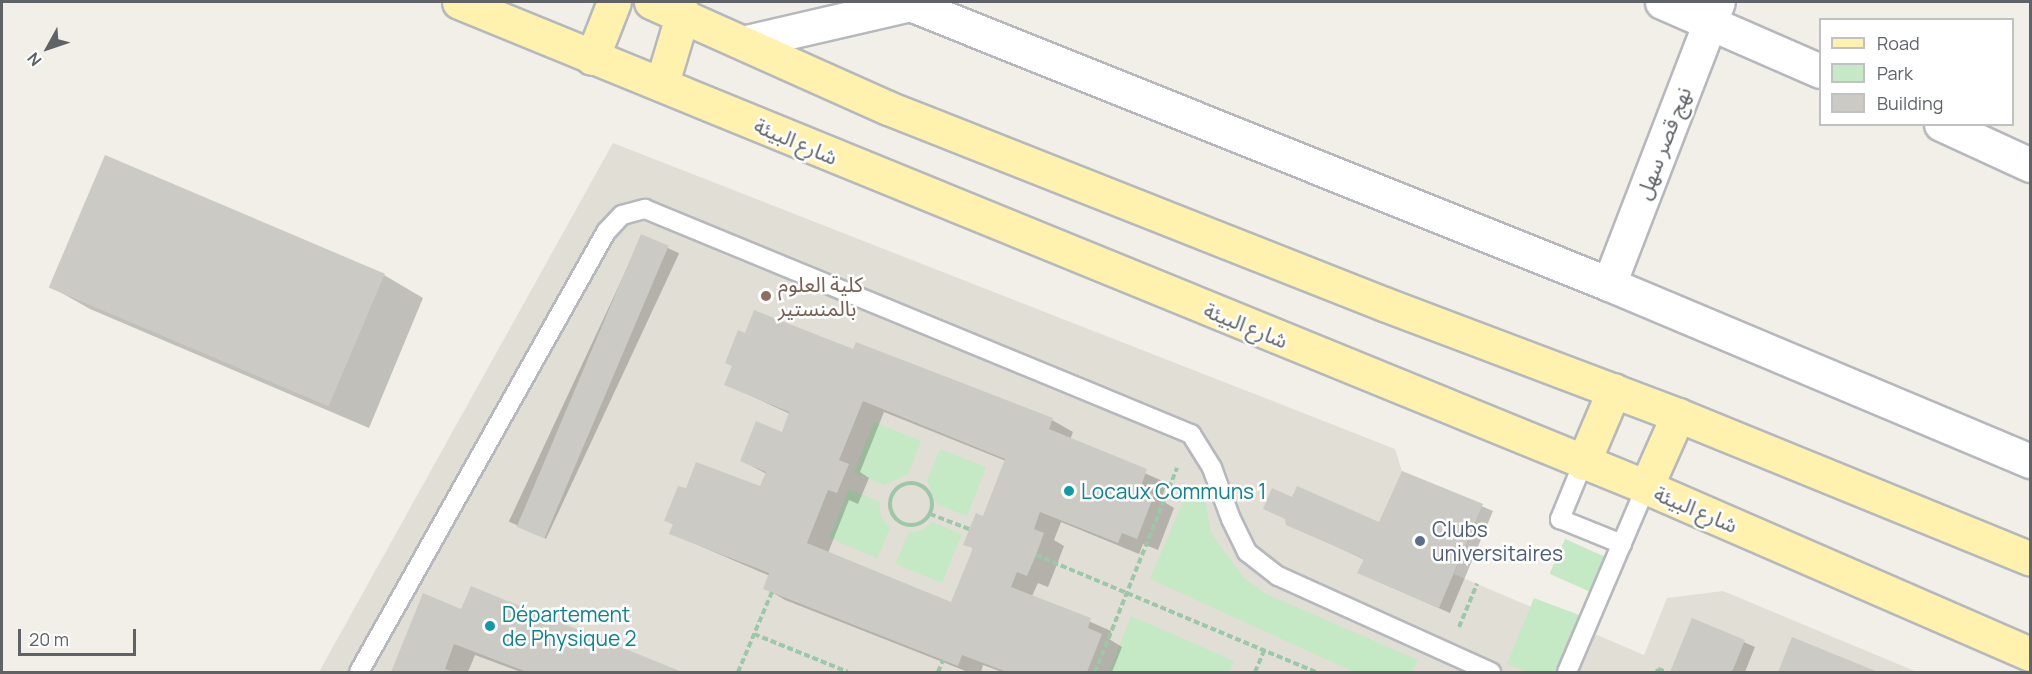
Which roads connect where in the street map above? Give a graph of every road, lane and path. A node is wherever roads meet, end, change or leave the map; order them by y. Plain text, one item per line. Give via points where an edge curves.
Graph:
1 (459, 2) edge
2 (614, 2) edge
3 (651, 2) edge
4 (1662, 2) edge
5 (1714, 11) edge
6 (683, 13) junction
7 (746, 42) junction
8 (592, 58) junction
9 (1819, 70) edge
10 (662, 83) junction
11 (1945, 126) edge
12 (2031, 165) edge
13 (1609, 284) junction
14 (1614, 390) junction
15 (1678, 415) junction
16 (1191, 434) junction
17 (2031, 461) edge
18 (1583, 464) junction
19 (1646, 487) junction
20 (930, 514) junction
21 (969, 529) dead end
22 (1622, 544) junction
23 (1036, 555) dead end
24 (2031, 559) edge
25 (1126, 591) junction
26 (772, 592) dead end
27 (754, 634) junction
28 (1264, 651) junction
29 (2031, 654) edge
30 (943, 660) dead end
31 (1487, 671) edge
32 (359, 672) edge
33 (738, 672) edge
34 (848, 672) edge
35 (938, 672) edge
36 (1095, 672) edge
37 (1255, 672) edge
38 (1316, 672) edge
39 (1568, 672) edge
40 (1657, 672) edge
41 (1667, 672) edge

1 - 8 main road, شارع البيئة
2 - 8 main road
3 - 6 main road
4 - 5 street
5 - 9 street
5 - 13 street, نهج قصر سهل
6 - 7 main road
6 - 10 main road
7 - 13 street via 910,4
7 - 14 main road via 888,108 1384,304
8 - 10 main road, شارع البيئة
10 - 18 main road, شارع البيئة via 864,170
11 - 12 street
13 - 17 street
14 - 15 main road
14 - 18 main road
15 - 19 main road
15 - 24 main road
16 - 25 path
16 - 31 lane via 1212,468 1247,552 1278,576
16 - 32 lane via 695,229 645,209 633,210 613,222 606,232
18 - 19 main road, شارع البيئة
18 - 22 lane via 1560,519
19 - 22 lane
19 - 29 main road, شارع البيئة
20 - 20 path via 914,525 901,522 892,511 894,492 906,484 920,485 932,500
20 - 21 path
22 - 39 lane
23 - 25 path
25 - 28 path
25 - 36 path
26 - 27 path
27 - 33 path
27 - 34 path
28 - 37 path
28 - 38 path
30 - 35 path
40 - 41 path

